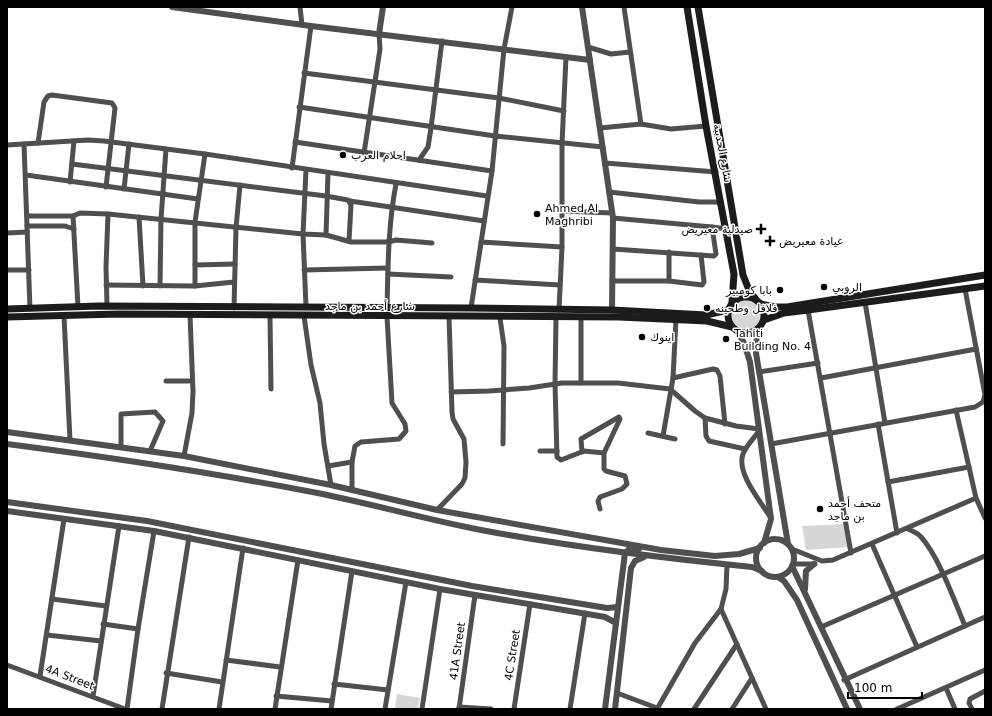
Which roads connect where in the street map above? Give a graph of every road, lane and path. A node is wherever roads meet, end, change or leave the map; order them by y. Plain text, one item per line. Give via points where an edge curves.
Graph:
1 (176, 7) edge
2 (300, 7) edge
3 (382, 7) edge
4 (512, 7) edge
5 (582, 7) edge
6 (624, 7) edge
7 (687, 7) edge
8 (698, 7) edge
9 (302, 25) junction
10 (311, 26) junction
11 (379, 34) junction
12 (442, 41) junction
13 (588, 47) junction
14 (504, 49) junction
15 (630, 52) junction
16 (566, 57) junction
17 (590, 60) junction
18 (304, 73) junction
19 (375, 82) junction
20 (436, 90) junction
21 (499, 98) junction
22 (299, 107) junction
23 (564, 111) junction
24 (370, 119) junction
25 (641, 124) junction
26 (706, 126) junction
27 (432, 128) junction
28 (600, 128) junction
29 (495, 136) junction
30 (74, 141) junction
31 (112, 142) junction
32 (295, 142) junction
33 (38, 143) junction
34 (24, 144) junction
35 (130, 144) junction
36 (562, 144) junction
37 (7, 145) edge
38 (603, 148) junction
39 (166, 149) junction
40 (364, 152) junction
41 (205, 154) junction
42 (419, 160) junction
43 (72, 164) junction
44 (605, 164) junction
45 (292, 168) junction
46 (108, 169) junction
47 (306, 170) junction
48 (126, 171) junction
49 (492, 171) junction
50 (716, 172) junction
51 (328, 174) junction
52 (26, 175) junction
53 (164, 175) junction
54 (202, 180) junction
55 (70, 182) junction
56 (396, 184) junction
57 (240, 185) junction
58 (106, 187) junction
59 (124, 189) junction
60 (609, 192) junction
61 (304, 194) junction
62 (162, 195) junction
63 (326, 196) junction
64 (487, 196) junction
65 (198, 199) junction
66 (350, 201) junction
67 (721, 202) junction
68 (391, 206) junction
69 (562, 211) junction
70 (108, 214) junction
71 (27, 216) junction
72 (73, 216) junction
73 (612, 216) junction
74 (139, 217) junction
75 (161, 219) junction
76 (484, 221) junction
77 (196, 222) junction
78 (712, 227) junction
79 (236, 228) junction
80 (27, 229) junction
81 (74, 229) junction
82 (726, 230) junction
83 (7, 233) edge
84 (303, 234) junction
85 (326, 235) junction
86 (348, 241) junction
87 (388, 242) junction
88 (481, 242) junction
89 (432, 243) dead end
90 (562, 247) junction
91 (613, 249) junction
92 (669, 252) junction
93 (701, 255) junction
94 (235, 264) junction
95 (195, 265) junction
96 (7, 270) edge
97 (29, 270) junction
98 (304, 270) junction
99 (388, 271) junction
100 (985, 275) edge
101 (451, 277) dead end
102 (475, 280) junction
103 (612, 281) junction
104 (670, 281) junction
105 (234, 282) junction
106 (106, 285) junction
107 (560, 285) junction
108 (143, 286) junction
109 (160, 286) junction
110 (195, 286) junction
111 (985, 286) edge
112 (965, 289) junction
113 (755, 298) junction
114 (732, 302) junction
115 (865, 302) junction
116 (761, 304) junction
117 (107, 306) junction
118 (78, 307) junction
119 (306, 307) junction
120 (7, 308) edge
121 (234, 308) junction
122 (471, 308) junction
123 (30, 309) junction
124 (387, 309) junction
125 (559, 310) junction
126 (612, 310) junction
127 (728, 310) junction
128 (808, 310) junction
129 (190, 315) junction
130 (64, 316) junction
131 (270, 316) junction
132 (304, 316) junction
133 (7, 317) edge
134 (387, 317) junction
135 (448, 317) junction
136 (500, 318) junction
137 (556, 318) junction
138 (581, 318) junction
139 (676, 319) junction
140 (764, 320) junction
141 (734, 329) junction
142 (757, 330) junction
143 (976, 349) junction
144 (818, 363) junction
145 (877, 368) junction
146 (759, 372) junction
147 (673, 378) junction
148 (821, 378) junction
149 (166, 381) dead end
150 (192, 381) junction
151 (580, 383) junction
152 (555, 384) junction
153 (271, 389) dead end
154 (670, 389) junction
155 (503, 390) junction
156 (451, 392) junction
157 (956, 410) junction
158 (705, 418) junction
159 (885, 423) junction
160 (725, 424) junction
161 (878, 424) junction
162 (759, 430) junction
163 (7, 432) edge
164 (648, 433) dead end
165 (830, 433) junction
166 (663, 436) junction
167 (675, 439) dead end
168 (70, 440) junction
169 (7, 444) edge
170 (503, 444) dead end
171 (771, 444) junction
172 (121, 447) junction
173 (745, 449) junction
174 (150, 451) junction
175 (540, 451) dead end
176 (557, 451) junction
177 (582, 452) junction
178 (604, 453) junction
179 (184, 456) junction
180 (352, 462) junction
181 (328, 466) junction
182 (969, 467) junction
183 (888, 482) junction
184 (331, 485) junction
185 (352, 490) junction
186 (976, 498) junction
187 (7, 502) edge
188 (600, 509) dead end
189 (438, 510) junction
190 (7, 512) edge
191 (985, 518) edge
192 (64, 519) junction
193 (771, 519) junction
194 (119, 526) junction
195 (908, 529) junction
196 (154, 531) junction
197 (897, 534) junction
198 (189, 537) junction
199 (872, 544) junction
200 (762, 545) junction
201 (790, 547) junction
202 (243, 548) junction
203 (661, 550) junction
204 (625, 553) junction
205 (851, 553) junction
206 (646, 556) junction
207 (985, 556) edge
208 (298, 560) junction
209 (822, 561) junction
210 (814, 564) junction
211 (727, 565) junction
212 (793, 565) junction
213 (352, 570) junction
214 (762, 571) junction
215 (942, 574) junction
216 (778, 577) junction
217 (621, 581) junction
218 (406, 582) junction
219 (440, 589) junction
220 (805, 593) junction
221 (475, 595) junction
222 (894, 595) junction
223 (52, 599) junction
224 (530, 604) junction
225 (106, 606) junction
226 (592, 606) junction
227 (618, 607) junction
228 (626, 608) junction
229 (721, 609) junction
230 (565, 610) junction
231 (585, 613) junction
232 (985, 617) edge
233 (616, 622) junction
234 (103, 624) junction
235 (965, 626) junction
236 (821, 627) junction
237 (138, 629) junction
238 (47, 635) junction
239 (101, 641) junction
240 (613, 644) junction
241 (736, 644) junction
242 (918, 647) junction
243 (226, 660) junction
244 (7, 665) edge
245 (280, 667) junction
246 (985, 670) edge
247 (166, 673) junction
248 (40, 676) junction
249 (752, 678) junction
250 (844, 680) junction
251 (222, 682) junction
252 (334, 684) junction
253 (946, 688) junction
254 (388, 690) junction
255 (985, 691) edge
256 (617, 695) junction
257 (93, 696) junction
258 (276, 696) junction
259 (332, 701) junction
260 (111, 707) edge
261 (459, 708) edge
262 (657, 708) edge
263 (126, 709) edge
264 (162, 709) edge
265 (219, 709) edge
266 (274, 709) edge
267 (331, 709) edge
268 (385, 709) edge
269 (422, 709) edge
270 (492, 709) edge
271 (514, 709) edge
272 (570, 709) edge
273 (605, 709) edge
274 (615, 709) edge
275 (694, 709) edge
276 (732, 709) edge
277 (766, 709) edge
278 (847, 709) edge
279 (860, 709) edge
280 (897, 709) edge
281 (955, 709) edge
282 (972, 709) edge

1 - 9 street
2 - 9 street
3 - 11 street
4 - 14 street
5 - 13 street
6 - 15 street
7 - 26 main road, شارع الحديبة
8 - 113 main road, شارع الحديبة via 743,275
9 - 10 street
10 - 11 street
10 - 18 street
11 - 12 street
11 - 19 street via 380,50
12 - 14 street
12 - 20 street
13 - 15 street via 611,54
13 - 17 street
14 - 16 street
14 - 21 street
15 - 25 street
16 - 17 street
16 - 23 street
17 - 28 street
18 - 19 street
18 - 22 street
19 - 20 street
19 - 24 street
20 - 21 street
20 - 27 street
21 - 23 street
21 - 29 street
22 - 24 street
22 - 32 street
23 - 36 street
24 - 27 street
24 - 40 street
25 - 26 street via 671,129
25 - 28 street
26 - 50 main road, شارع الحديبة
27 - 29 street
27 - 42 street via 428,147
28 - 38 street
29 - 36 street
29 - 49 street
30 - 31 street
30 - 33 street
30 - 43 street
31 - 33 street via 115,108 112,103 52,95 44,102
31 - 35 street
31 - 46 street
32 - 40 street
32 - 45 street
33 - 34 street
34 - 37 street
34 - 52 street
35 - 39 street
35 - 48 street
36 - 38 street
36 - 69 street
38 - 44 street
39 - 41 street
39 - 53 street
40 - 42 street
41 - 45 street
41 - 54 street
42 - 49 street
43 - 46 street
43 - 55 street
44 - 50 street
44 - 60 street
45 - 47 street
46 - 48 street
46 - 58 street
47 - 51 street
47 - 61 street
48 - 53 street
48 - 59 street
49 - 64 street
50 - 67 main road, شارع الحديبة
51 - 56 street
51 - 63 street
52 - 55 street
52 - 71 street
53 - 54 street
53 - 62 street
54 - 57 street
54 - 65 street
55 - 58 street
56 - 64 street
56 - 68 street
57 - 61 street
57 - 79 street
58 - 59 street
59 - 62 street
60 - 67 street
60 - 73 street
61 - 63 street
61 - 84 street
62 - 65 street
62 - 75 street
63 - 66 street
63 - 85 street
64 - 76 street
65 - 77 street
66 - 68 street
66 - 86 street
67 - 82 main road, شارع الحديبة
68 - 76 street
68 - 87 street
69 - 73 street
69 - 90 street
70 - 72 street via 80,213
70 - 74 street
70 - 106 street
71 - 72 street
71 - 80 street
72 - 81 street
73 - 78 street
73 - 91 street
74 - 75 street
74 - 108 street
75 - 77 street
75 - 109 street
76 - 88 street
77 - 79 street
77 - 95 street
78 - 82 street
78 - 93 street via 716,254
79 - 84 street
79 - 94 street
80 - 81 street via 66,226
80 - 83 street
80 - 97 street
81 - 118 street
82 - 114 main road, شارع الحديبة via 734,274
84 - 85 street
84 - 98 street
85 - 86 street
86 - 87 street
87 - 89 street via 396,240
87 - 99 street
88 - 90 street
88 - 102 street
90 - 107 street
91 - 92 street
91 - 103 street
92 - 93 street
92 - 104 street
93 - 104 street via 703,284
94 - 95 street
94 - 105 street
95 - 110 street
96 - 97 street
97 - 123 street
98 - 99 street
98 - 119 street
99 - 101 street
99 - 124 street
100 - 116 main road via 787,307
102 - 107 street
102 - 122 street
103 - 104 street
103 - 126 street
105 - 110 street
105 - 121 street
106 - 108 street
106 - 117 street
107 - 125 street
108 - 109 street
109 - 110 street
111 - 112 main road
112 - 115 main road
112 - 143 street
113 - 114 main road via 740,297
113 - 116 main road
114 - 127 main road
115 - 128 main road
115 - 145 street
116 - 140 main road
117 - 118 main road, شارع أحمد بن ماجد
117 - 121 main road, شارع أحمد بن ماجد
118 - 123 main road, شارع أحمد بن ماجد
119 - 121 main road, شارع أحمد بن ماجد
119 - 124 main road, شارع أحمد بن ماجد
120 - 123 main road, شارع أحمد بن ماجد
122 - 124 main road, شارع أحمد بن ماجد
122 - 125 main road, شارع أحمد بن ماجد
125 - 126 main road, شارع أحمد بن ماجد
126 - 127 main road, شارع أحمد بن ماجد via 706,315
127 - 141 main road via 727,316
128 - 140 main road via 784,313
128 - 144 street
129 - 130 main road, شارع أحمد بن ماجد
129 - 131 main road, شارع أحمد بن ماجد
129 - 150 street
130 - 133 main road, شارع أحمد بن ماجد
130 - 168 street
131 - 132 main road, شارع أحمد بن ماجد
131 - 153 street
132 - 134 main road, شارع أحمد بن ماجد
132 - 181 street via 320,403
134 - 135 main road, شارع أحمد بن ماجد
134 - 180 street via 392,404 405,424 406,431 399,439 359,443 353,449
135 - 136 main road, شارع أحمد بن ماجد
135 - 156 street
136 - 137 main road, شارع أحمد بن ماجد
136 - 155 street via 504,346
137 - 138 main road, شارع أحمد بن ماجد
137 - 152 street
138 - 139 main road, شارع أحمد بن ماجد
138 - 151 street
139 - 141 main road, شارع أحمد بن ماجد via 707,321
139 - 147 street
140 - 142 main road
141 - 142 main road via 744,333
141 - 162 street via 749,356
142 - 146 street via 755,347
143 - 145 street
143 - 157 street via 983,402 975,407
144 - 146 street
144 - 148 street
145 - 148 street
145 - 159 street
146 - 171 street
147 - 154 street
147 - 160 street via 717,370 720,376
148 - 165 street
149 - 150 street
150 - 179 street via 192,413
151 - 152 street
151 - 154 street via 618,383
152 - 155 street
152 - 176 street
154 - 158 street
154 - 166 street
155 - 156 street
155 - 170 street
156 - 189 street via 453,419 464,439 465,478
157 - 159 street
157 - 182 street
158 - 160 street
158 - 173 street via 706,436 709,441
159 - 161 street
160 - 162 street
161 - 165 street
161 - 183 street
162 - 173 street
162 - 193 street
163 - 168 street
164 - 166 street
165 - 171 street
165 - 205 street
166 - 167 street
168 - 172 street
169 - 204 street via 201,472 310,491 481,530
171 - 201 street
172 - 174 street
172 - 174 street via 121,414 155,412 163,421
173 - 193 street via 741,463 743,473
174 - 179 street
175 - 176 street
176 - 177 street via 557,457 561,460
177 - 178 street
177 - 178 street via 580,439 619,417
178 - 188 street via 604,470 625,476 627,484 622,489 600,497
179 - 184 street
180 - 181 street
180 - 185 street
181 - 184 street
182 - 183 street
182 - 186 street
183 - 197 street
184 - 185 street
185 - 189 street
186 - 191 street
186 - 195 street
187 - 226 street via 154,522 472,586
189 - 203 street
190 - 192 street
192 - 194 street
192 - 223 street
193 - 200 street
194 - 196 street
194 - 225 street
195 - 197 street
195 - 215 street via 922,538
196 - 198 street
196 - 237 street
197 - 199 street
198 - 202 street
198 - 247 street
199 - 205 street
199 - 222 street
200 - 201 street via 776,539
200 - 203 street via 739,554 721,556
200 - 214 street via 757,560
201 - 209 street via 809,558
201 - 212 street
202 - 208 street
202 - 243 street
203 - 204 street via 632,549
204 - 206 street
204 - 217 street
205 - 209 street
206 - 211 street
206 - 228 street via 633,564
207 - 215 street
208 - 213 street
208 - 245 street
209 - 210 street
210 - 212 street
210 - 220 street via 806,571
211 - 214 street via 752,567
211 - 229 street via 726,588
212 - 216 street via 787,573
212 - 220 street
213 - 218 street
213 - 252 street
214 - 216 street
215 - 222 street
215 - 235 street
216 - 278 street via 784,581 797,600
217 - 227 street
217 - 228 street via 624,579 627,582
218 - 219 street
218 - 254 street
219 - 221 street
219 - 269 street
220 - 236 street
221 - 224 street
221 - 261 street, 41A Street
222 - 236 street
222 - 242 street
223 - 225 street
223 - 238 street
224 - 230 street
224 - 271 street, 4C Street
225 - 234 street
226 - 227 street
226 - 230 street via 588,610 568,607
227 - 233 street
228 - 256 street
229 - 241 street
229 - 262 street via 695,643
230 - 231 street
231 - 233 street
231 - 272 street
232 - 235 street
233 - 240 street
234 - 237 street
234 - 239 street
235 - 242 street
236 - 250 street
237 - 263 street
238 - 239 street
238 - 248 street
239 - 257 street
240 - 256 street via 609,693 611,696
240 - 273 street
241 - 249 street
241 - 275 street
242 - 250 street
243 - 245 street
243 - 251 street
244 - 248 street, 4A Street
245 - 258 street
246 - 253 street
247 - 251 street
247 - 264 street
248 - 257 street, 4A Street
249 - 276 street
249 - 277 street
250 - 279 street
251 - 265 street
252 - 254 street
252 - 259 street
253 - 280 street
253 - 281 street
254 - 268 street
255 - 282 street via 970,699
256 - 262 street
256 - 274 street
257 - 260 street, 4A Street
258 - 259 street
258 - 266 street
259 - 267 street
260 - 263 street, 4A Street
261 - 270 street

